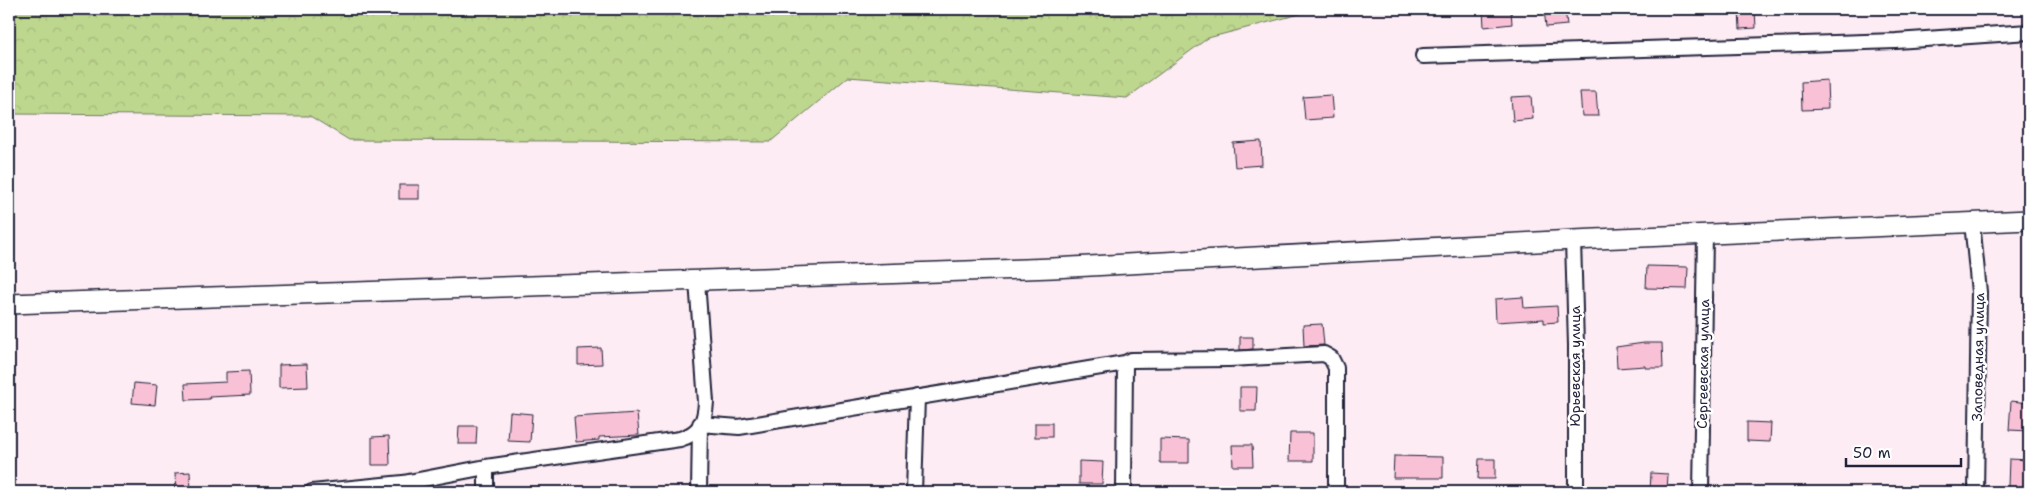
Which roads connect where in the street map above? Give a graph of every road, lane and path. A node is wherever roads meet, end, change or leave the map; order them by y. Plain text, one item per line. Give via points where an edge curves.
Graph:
1 (2029, 32) edge
2 (1423, 56) dead end
3 (2029, 220) edge
4 (1972, 222) junction
5 (1705, 235) junction
6 (1573, 240) junction
7 (697, 281) junction
8 (9, 304) edge
9 (1124, 363) junction
10 (917, 397) junction
11 (700, 424) junction
12 (486, 467) junction
13 (312, 492) edge
14 (486, 492) edge
15 (699, 492) edge
16 (914, 492) edge
17 (1124, 492) edge
18 (1336, 492) edge
19 (1576, 492) edge
20 (1701, 492) edge
21 (1976, 492) edge

1 - 2 street via 1896,40
3 - 4 main road
4 - 5 main road
4 - 21 street, Заповедная улица via 1979,292
5 - 6 main road
5 - 20 street, Сергеевская улица
6 - 7 main road via 1053,268
6 - 19 street, Юрьевская улица
7 - 8 main road
7 - 11 street via 706,402 705,417
9 - 10 street
9 - 17 street
9 - 18 street via 1131,360 1324,354 1331,358 1336,368
10 - 11 street via 739,427
10 - 16 street
11 - 12 street via 692,436 680,439
11 - 15 street
12 - 13 street via 403,483
12 - 14 street

